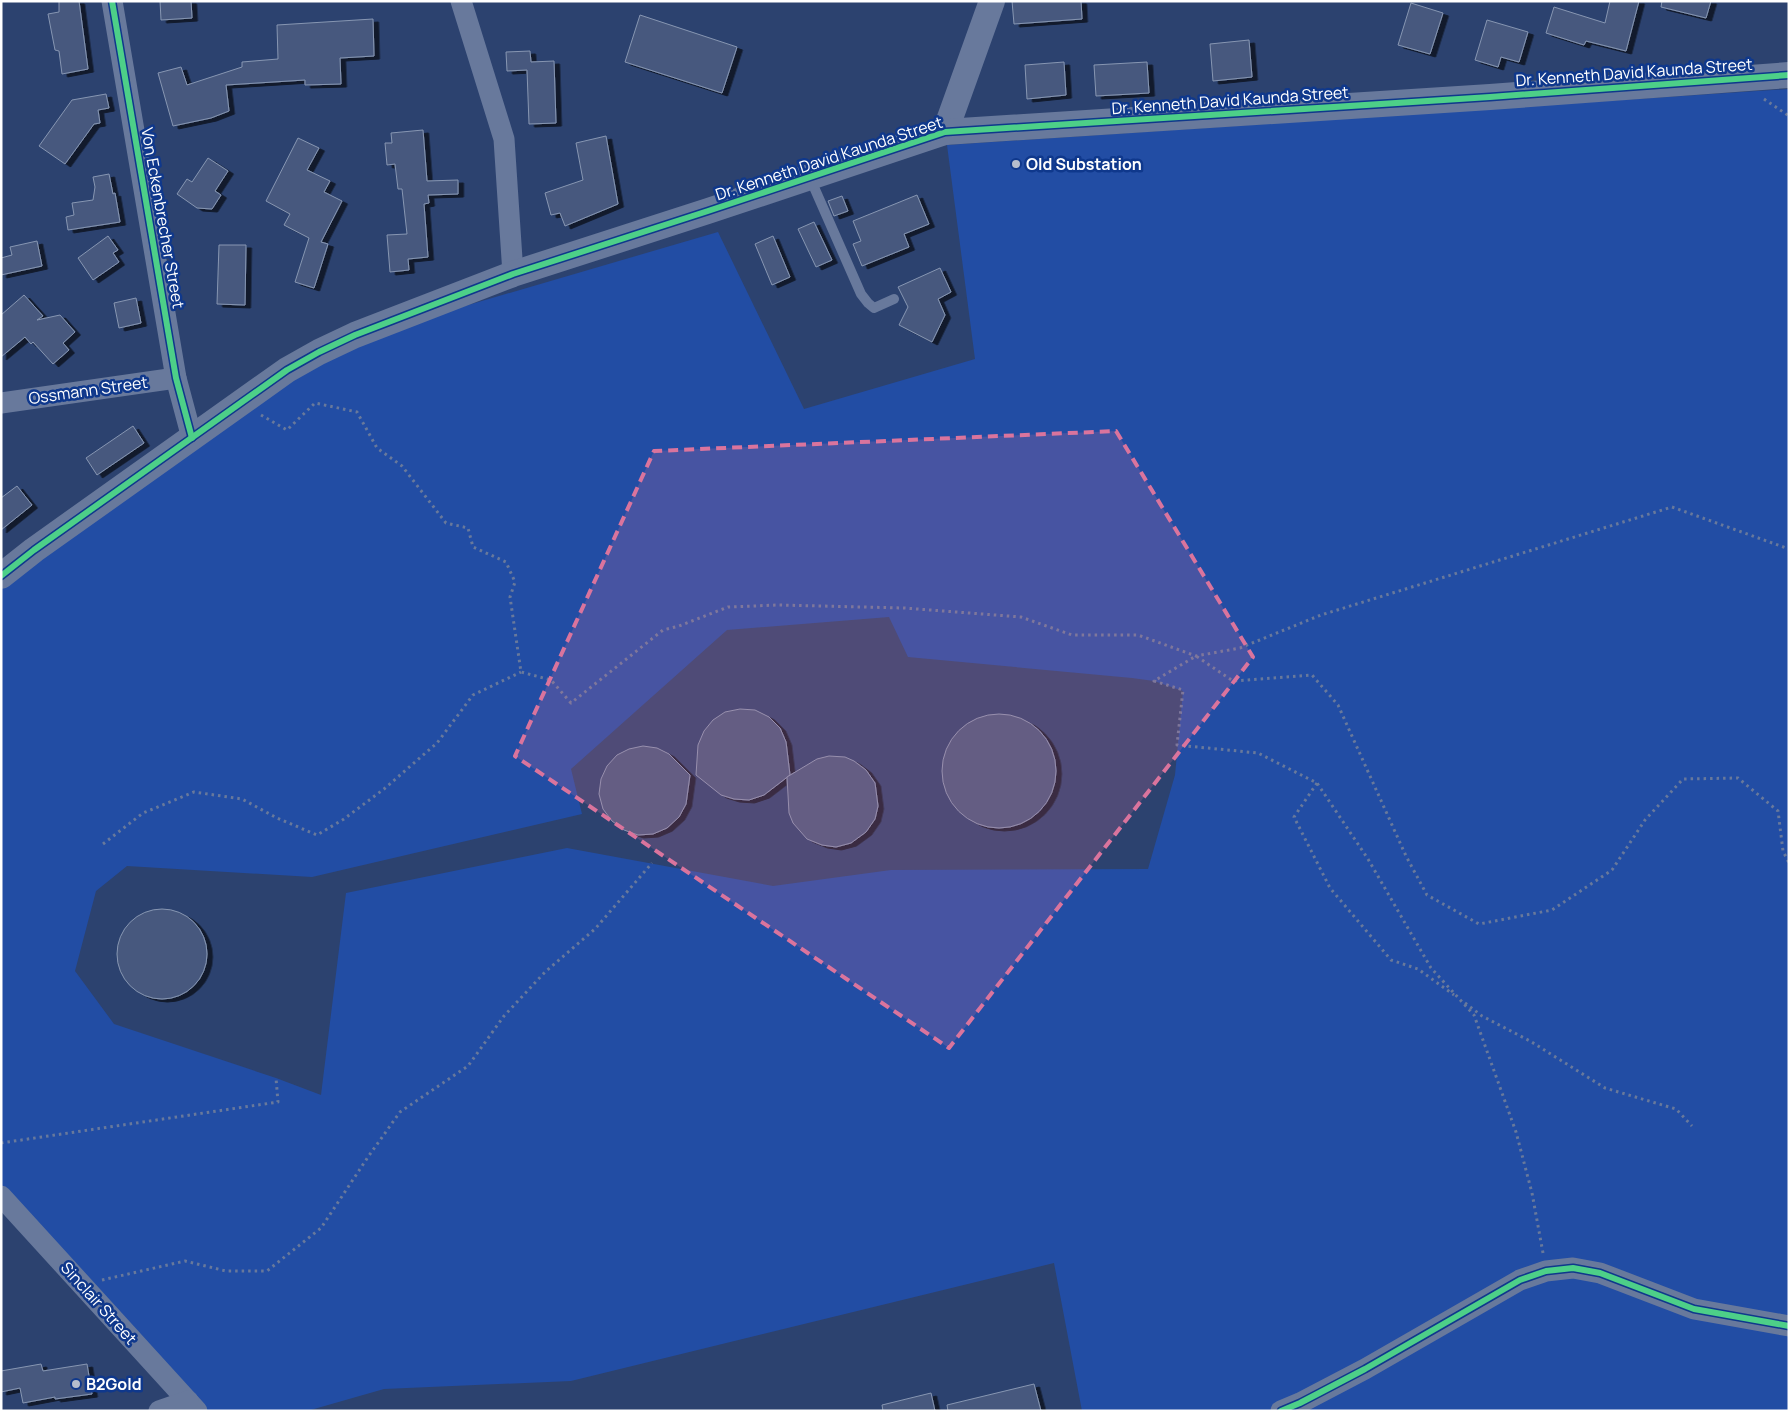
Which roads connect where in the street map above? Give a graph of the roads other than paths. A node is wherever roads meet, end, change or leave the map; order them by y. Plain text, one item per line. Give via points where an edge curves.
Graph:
1 (112, 1) edge
2 (461, 1) edge
3 (992, 1) edge
4 (1789, 75) edge
5 (945, 132) junction
6 (810, 177) junction
7 (513, 274) junction
8 (894, 299) dead end
9 (176, 378) junction
10 (1, 402) edge
11 (192, 438) junction
12 (1, 576) edge
13 (1, 1196) edge
14 (1789, 1326) edge
15 (193, 1406) edge
16 (159, 1411) edge
17 (1281, 1411) edge

1 - 9 street, Von Eckenbrecher Street
2 - 7 street via 504,139
3 - 5 street
4 - 5 street, Dr. Kenneth David Kaunda Street
5 - 6 street, Dr. Kenneth David Kaunda Street
6 - 7 street, Dr. Kenneth David Kaunda Street
6 - 8 lane via 861,294 874,308
7 - 11 street, Dr. Kenneth David Kaunda Street via 320,352 287,370
9 - 10 street, Ossmann Street
9 - 11 street, Von Eckenbrecher Street
11 - 12 street, Dr. Kenneth David Kaunda Street
13 - 15 street, Sinclair Street
14 - 17 street via 1694,1309 1600,1273 1573,1268 1546,1271 1520,1280 1365,1369
15 - 16 street

